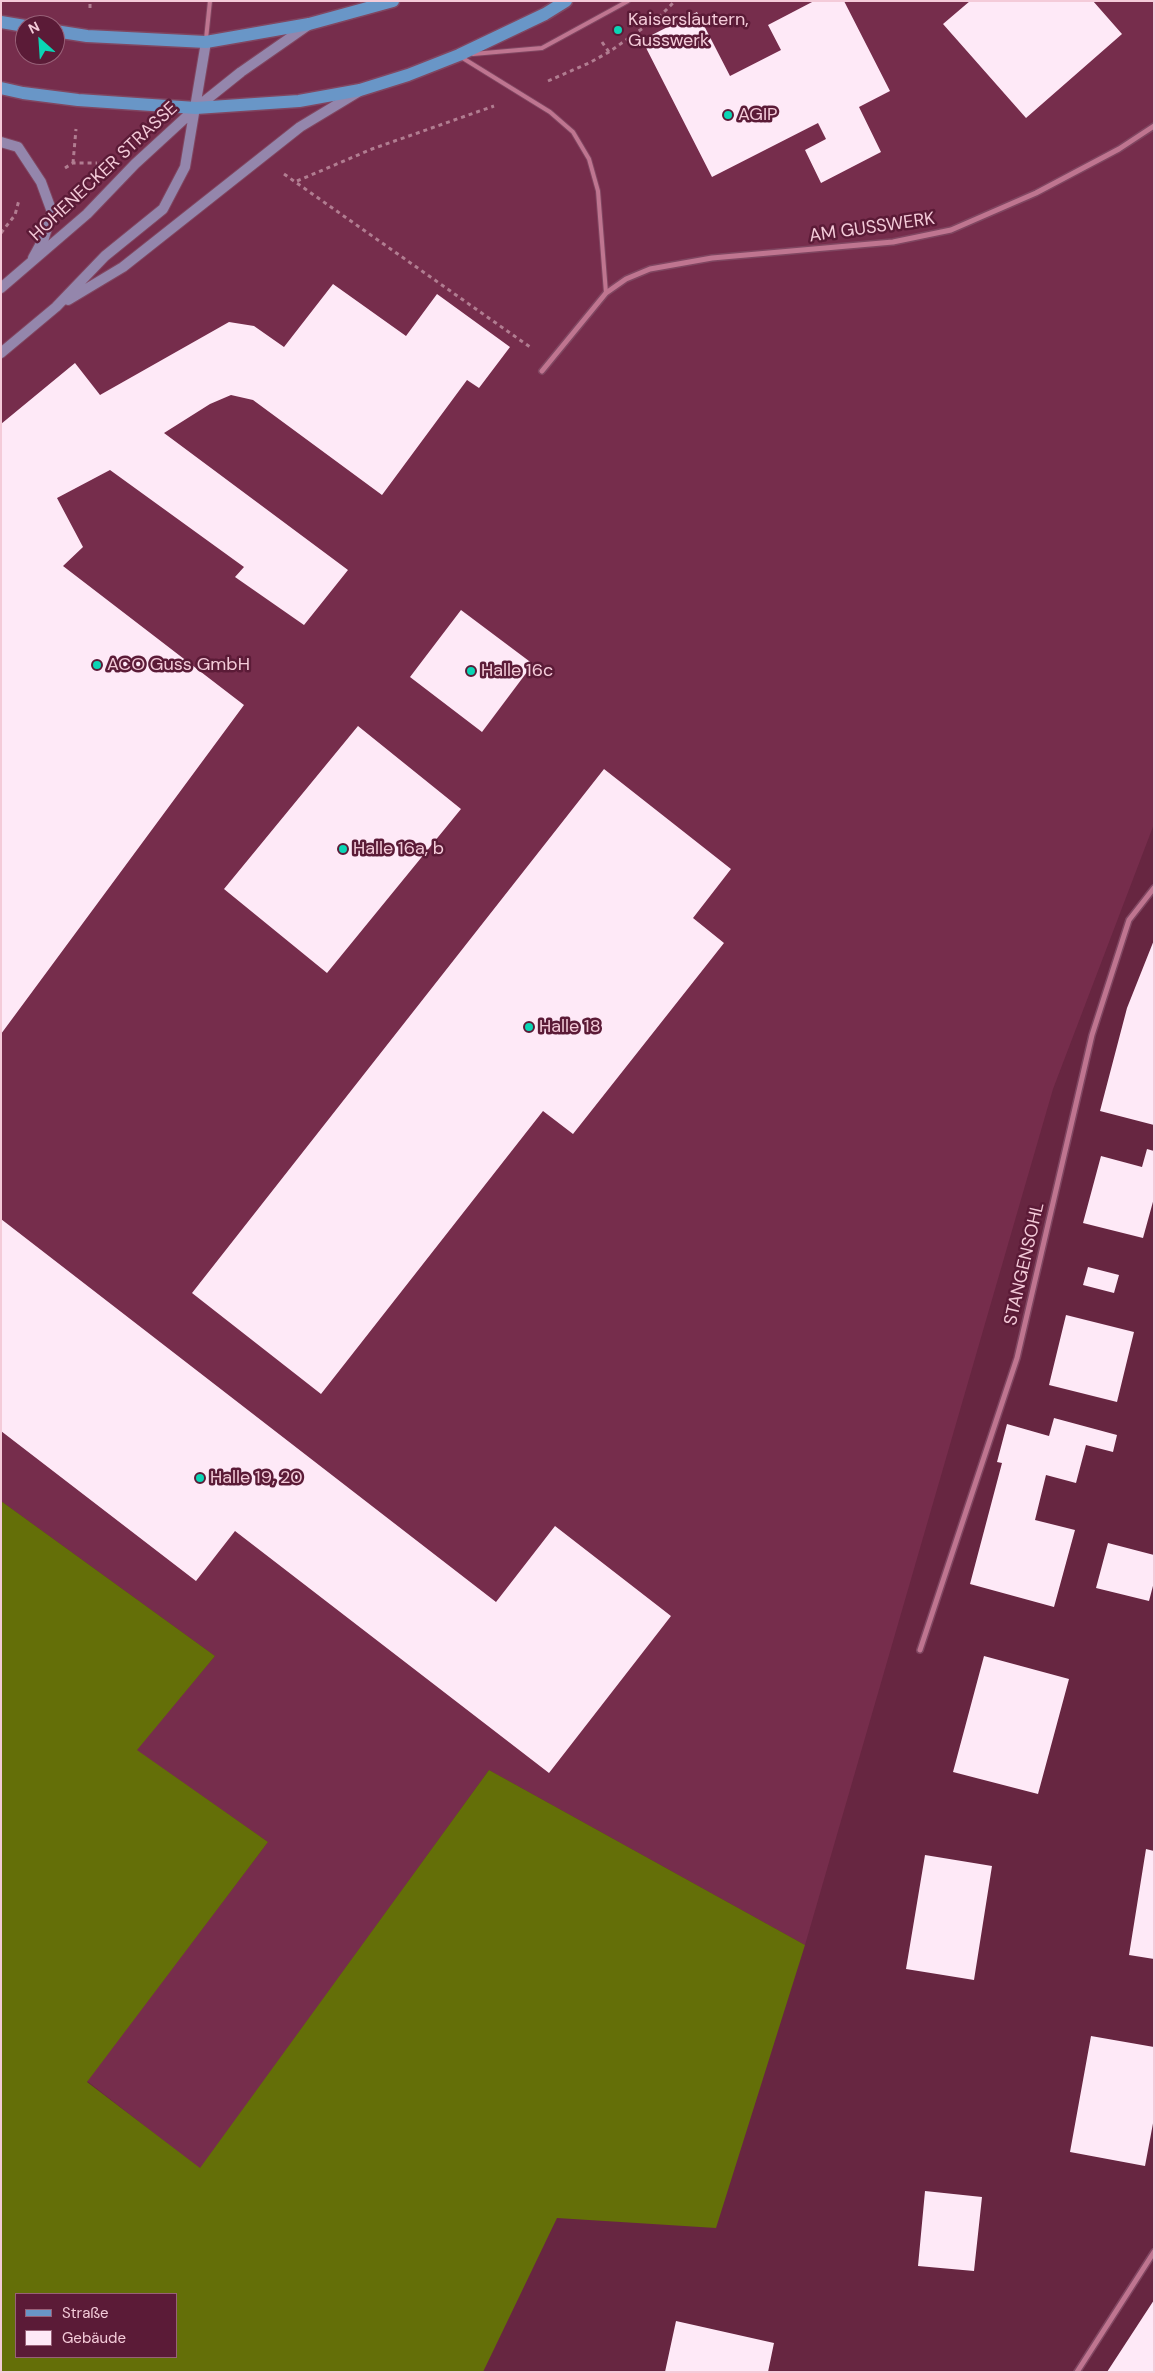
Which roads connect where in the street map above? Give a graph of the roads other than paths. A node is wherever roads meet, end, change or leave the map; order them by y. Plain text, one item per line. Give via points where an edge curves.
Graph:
1 (210, 1) edge
2 (393, 1) edge
3 (566, 1) edge
4 (628, 1) edge
5 (1, 22) edge
6 (15, 24) edge
7 (309, 24) junction
8 (65, 33) edge
9 (206, 42) junction
10 (459, 55) junction
11 (1, 88) edge
12 (360, 90) junction
13 (196, 108) junction
14 (1154, 126) edge
15 (1, 142) edge
16 (30, 264) junction
17 (1, 288) edge
18 (606, 293) junction
19 (56, 307) junction
20 (1, 353) edge
21 (542, 371) dead end
22 (1154, 888) edge
23 (920, 1650) dead end
24 (1154, 2252) edge
25 (1077, 2372) edge

1 - 9 lane
2 - 7 main road
3 - 10 main road
4 - 10 lane via 542,48
5 - 6 main road
7 - 9 main road
7 - 13 main road
8 - 9 main road
9 - 13 main road
10 - 12 main road
10 - 18 lane via 550,112 573,132 589,159 598,191
11 - 13 main road via 78,100
12 - 13 main road via 299,101
12 - 19 main road, HOHENECKER STRASSE via 300,127 123,267
13 - 16 main road, HOHENECKER STRASSE via 134,164 87,214
13 - 19 main road, HOHENECKER STRASSE via 184,167 162,209 105,256
14 - 18 street, AM GUSSWERK via 1119,149 1036,193 951,230 892,242 676,264 650,269 626,279
15 - 16 main road via 18,147 41,182 52,212 44,238
16 - 17 main road, HOHENECKER STRASSE
18 - 21 street, AM GUSSWERK
19 - 20 main road, HOHENECKER STRASSE
22 - 23 street, STANGENSOHL via 1129,920 1092,1034 1017,1358
24 - 25 street

